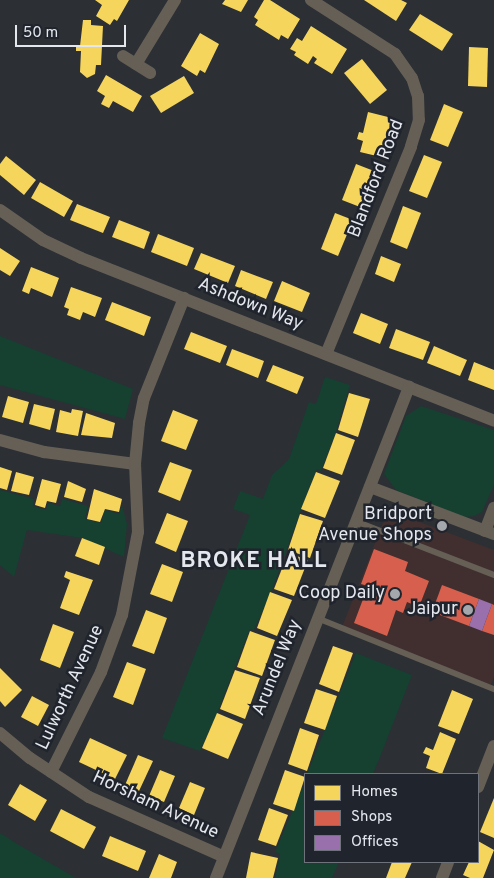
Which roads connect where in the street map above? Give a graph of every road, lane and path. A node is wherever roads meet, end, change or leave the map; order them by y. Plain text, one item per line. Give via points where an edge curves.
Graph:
1 (175, 0) edge
2 (312, 0) edge
3 (123, 56) dead end
4 (136, 64) junction
5 (150, 73) dead end
6 (0, 210) edge
7 (184, 298) junction
8 (326, 354) junction
9 (410, 388) junction
10 (494, 421) edge
11 (0, 440) edge
12 (135, 464) junction
13 (370, 487) junction
14 (494, 508) edge
15 (355, 521) junction
16 (489, 532) edge
17 (494, 574) edge
18 (317, 618) junction
19 (494, 689) edge
20 (0, 733) edge
21 (494, 746) edge
22 (51, 772) junction
23 (479, 784) edge
24 (222, 856) junction
25 (448, 863) edge
26 (216, 878) edge
27 (442, 878) edge

1 - 4 street
2 - 8 street, Blandford Road via 395,54 412,78 419,120 411,147
3 - 4 street
4 - 5 street
6 - 7 street, Ashdown Way via 50,243
7 - 8 street, Ashdown Way
7 - 12 street, Lulworth Avenue via 144,398
8 - 9 street, Ashdown Way
9 - 10 street, Ashdown Way
9 - 13 street, Arundel Way
11 - 12 street via 44,452
12 - 22 street, Lulworth Avenue via 138,532 122,615 101,672
13 - 15 street, Arundel Way
13 - 16 street
14 - 16 street
15 - 17 lane
15 - 18 street, Arundel Way
18 - 19 lane
18 - 24 street, Arundel Way
20 - 22 street, Horsham Avenue
21 - 23 street
22 - 24 street, Horsham Avenue via 89,797 133,819
24 - 26 street, Arundel Way
25 - 27 street

